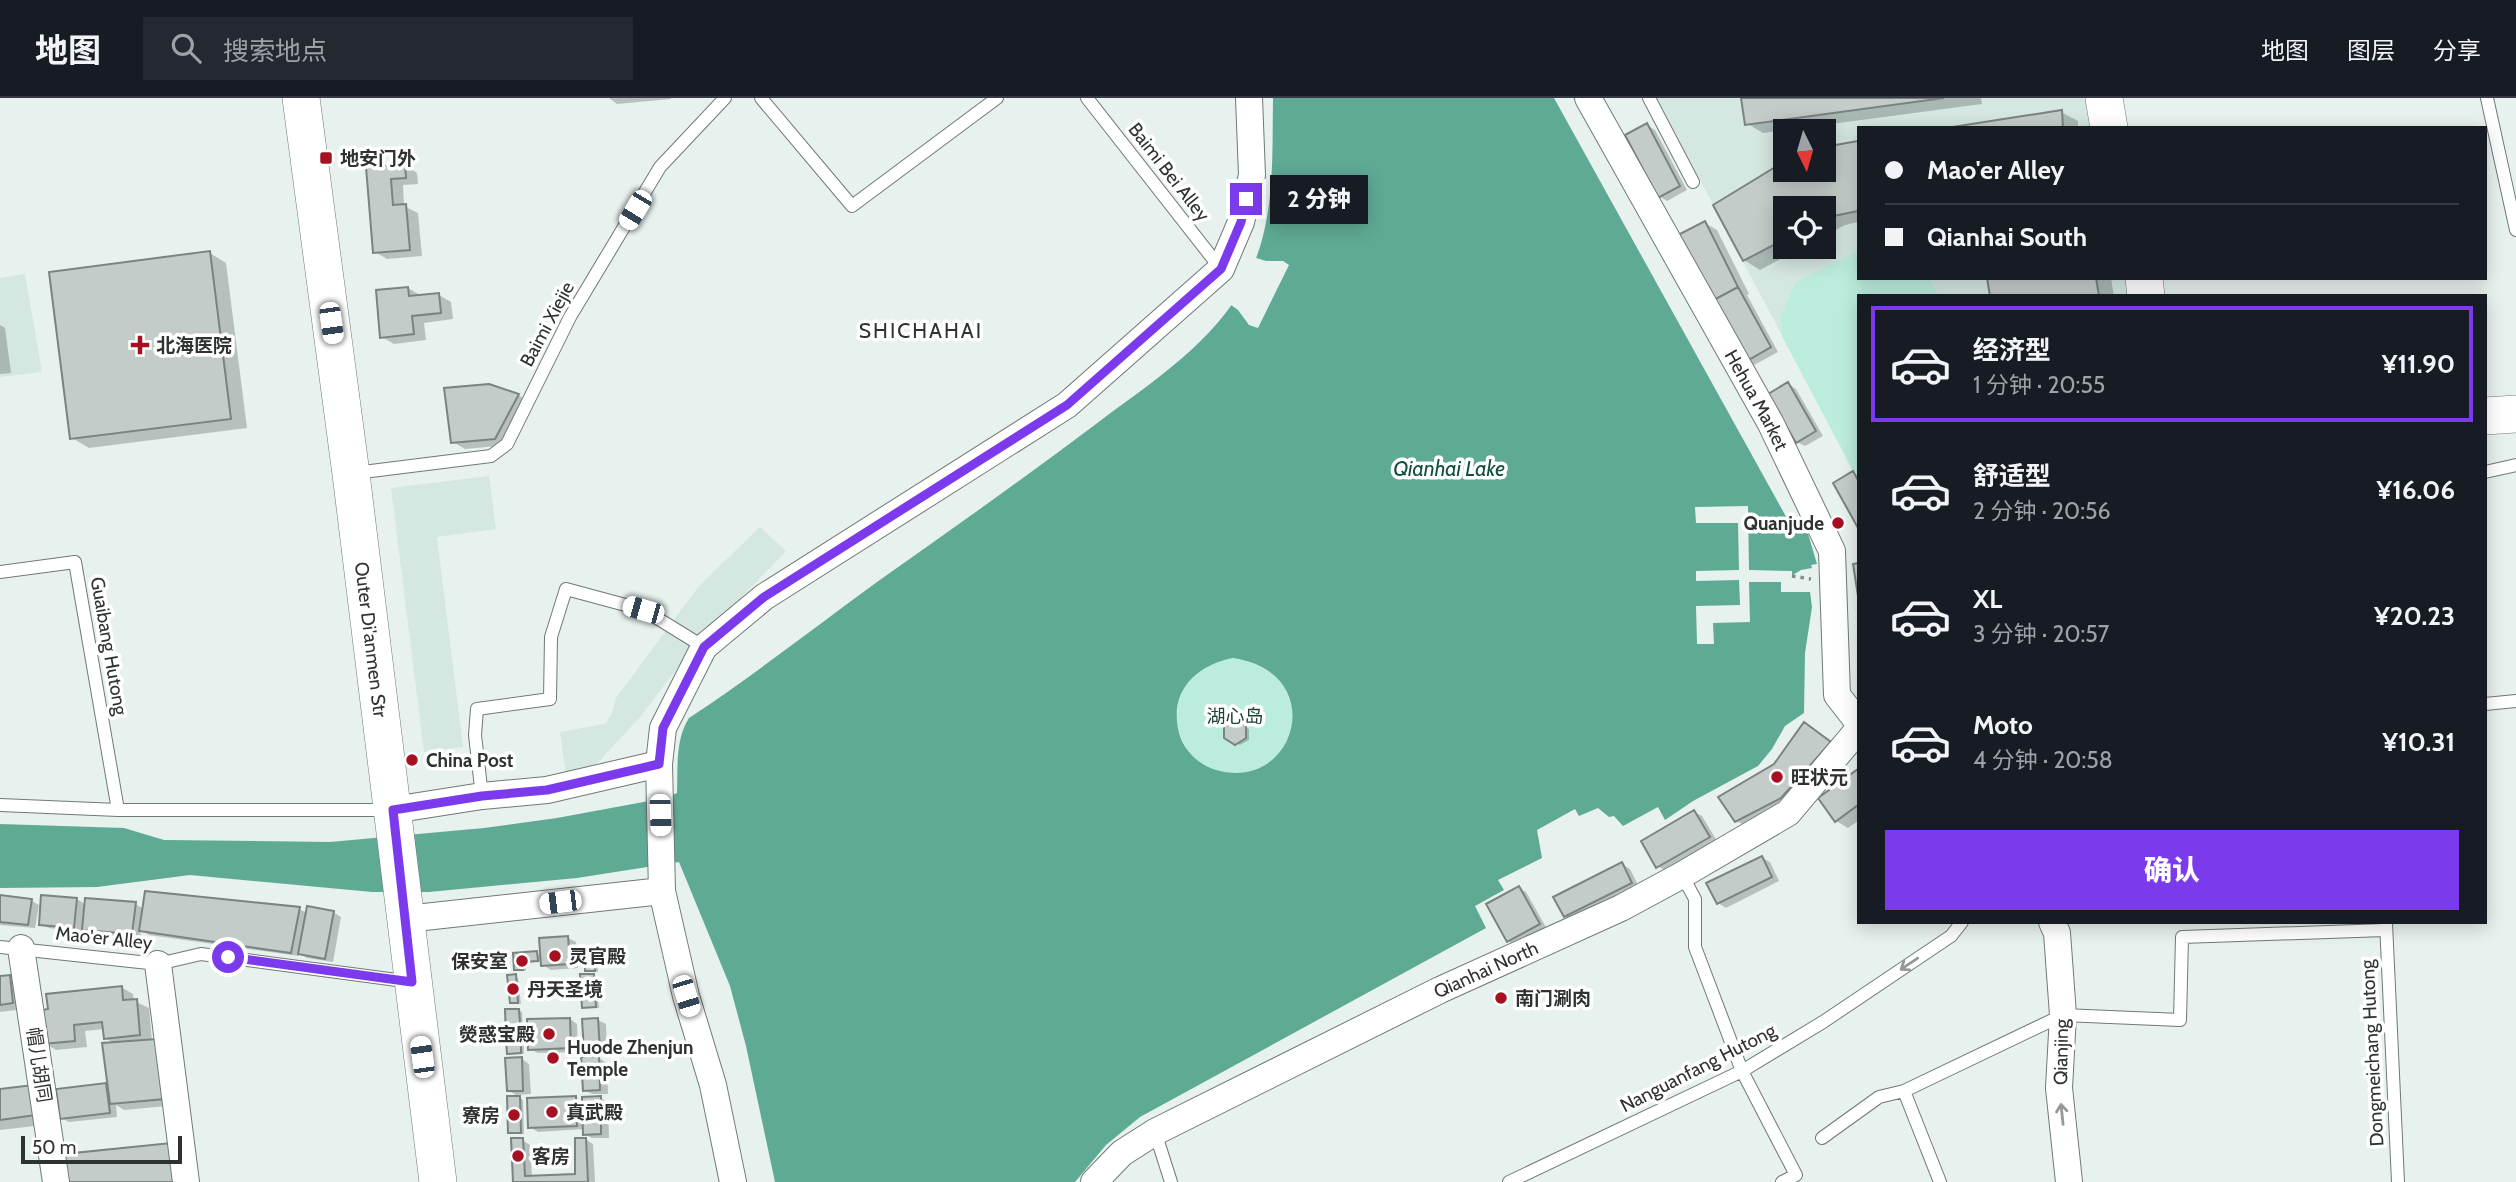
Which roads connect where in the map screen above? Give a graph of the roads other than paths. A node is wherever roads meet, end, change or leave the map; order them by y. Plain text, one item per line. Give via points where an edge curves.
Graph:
1 (301, 98) edge
2 (725, 98) edge
3 (761, 98) edge
4 (997, 98) edge
5 (1087, 98) edge
6 (1250, 98) edge
7 (1588, 98) edge
8 (1649, 98) edge
9 (2104, 98) edge
10 (2121, 98) edge
11 (2487, 98) edge
12 (2109, 126) edge
13 (2127, 126) edge
14 (1693, 182) dead end
15 (2511, 183) edge
16 (2516, 230) edge
17 (1221, 269) junction
18 (2516, 414) edge
19 (2487, 416) edge
20 (2516, 465) edge
21 (2487, 472) edge
22 (351, 474) junction
23 (0, 572) edge
24 (704, 647) junction
25 (2516, 701) edge
26 (2487, 704) edge
27 (1857, 721) edge
28 (1857, 731) edge
29 (659, 764) junction
30 (482, 796) junction
31 (0, 805) edge
32 (118, 810) junction
33 (393, 810) junction
34 (1682, 875) junction
35 (662, 891) junction
36 (406, 919) junction
37 (1960, 924) edge
38 (2053, 924) edge
39 (2386, 926) edge
40 (11, 948) edge
41 (158, 964) junction
42 (412, 982) junction
43 (2063, 1015) junction
44 (1742, 1071) junction
45 (1904, 1091) junction
46 (1155, 1132) junction
47 (1822, 1138) dead end
48 (1801, 1178) edge
49 (56, 1182) edge
50 (186, 1182) edge
51 (438, 1182) edge
52 (733, 1182) edge
53 (1094, 1182) edge
54 (1171, 1182) edge
55 (1509, 1182) edge
56 (1782, 1182) edge
57 (1940, 1182) edge
58 (2069, 1182) edge
59 (2398, 1182) edge

1 - 22 main road, Outer Di'anmen Str
2 - 22 lane, Baimi Xiejie via 660,167 570,317 507,444 491,456
3 - 4 lane via 852,206
5 - 17 lane, Baimi Bei Alley
6 - 17 street via 1252,175 1241,222
7 - 27 street, Hehua Market via 1771,424 1832,551 1837,695
8 - 14 lane
9 - 12 main road
10 - 13 main road
11 - 15 lane
15 - 16 lane
17 - 24 street via 1067,405 764,597
18 - 19 main road
20 - 21 lane
22 - 33 main road, Outer Di'anmen Str
23 - 32 lane, Guaibang Hutong via 75,562
24 - 29 street via 663,728
24 - 30 lane via 643,610 566,589 551,637 550,698 477,709 475,736
25 - 26 lane
28 - 34 street, Qianhai North via 1788,813
29 - 30 street via 547,790
29 - 35 street
30 - 33 street
31 - 32 lane
32 - 33 lane
33 - 36 main road, Outer Di'anmen Str
34 - 44 lane via 1695,900 1695,947
34 - 46 street, Qianhai North
35 - 36 street
35 - 52 street via 713,1085
36 - 42 main road, Outer Di'anmen Str
37 -> 44 lane, Nanguanfang Hutong via 1951,936
38 - 43 street, Qianjing
39 - 43 lane via 2182,937 2180,1020
39 - 59 lane, Dongmeichang Hutong
40 - 41 lane, Mao'er Alley
40 - 49 street, 帽儿胡同
41 - 42 lane, Mao'er Alley via 201,954
41 - 50 street
42 - 51 main road, Outer Di'anmen Str
43 - 45 lane
58 -> 43 street, Qianjing via 2059,1088
44 - 48 lane
44 - 55 lane, Nanguanfang Hutong
45 - 47 lane via 1879,1097
45 - 57 lane
46 - 53 street, Qianhai North via 1122,1153
46 - 54 lane
48 - 56 lane

